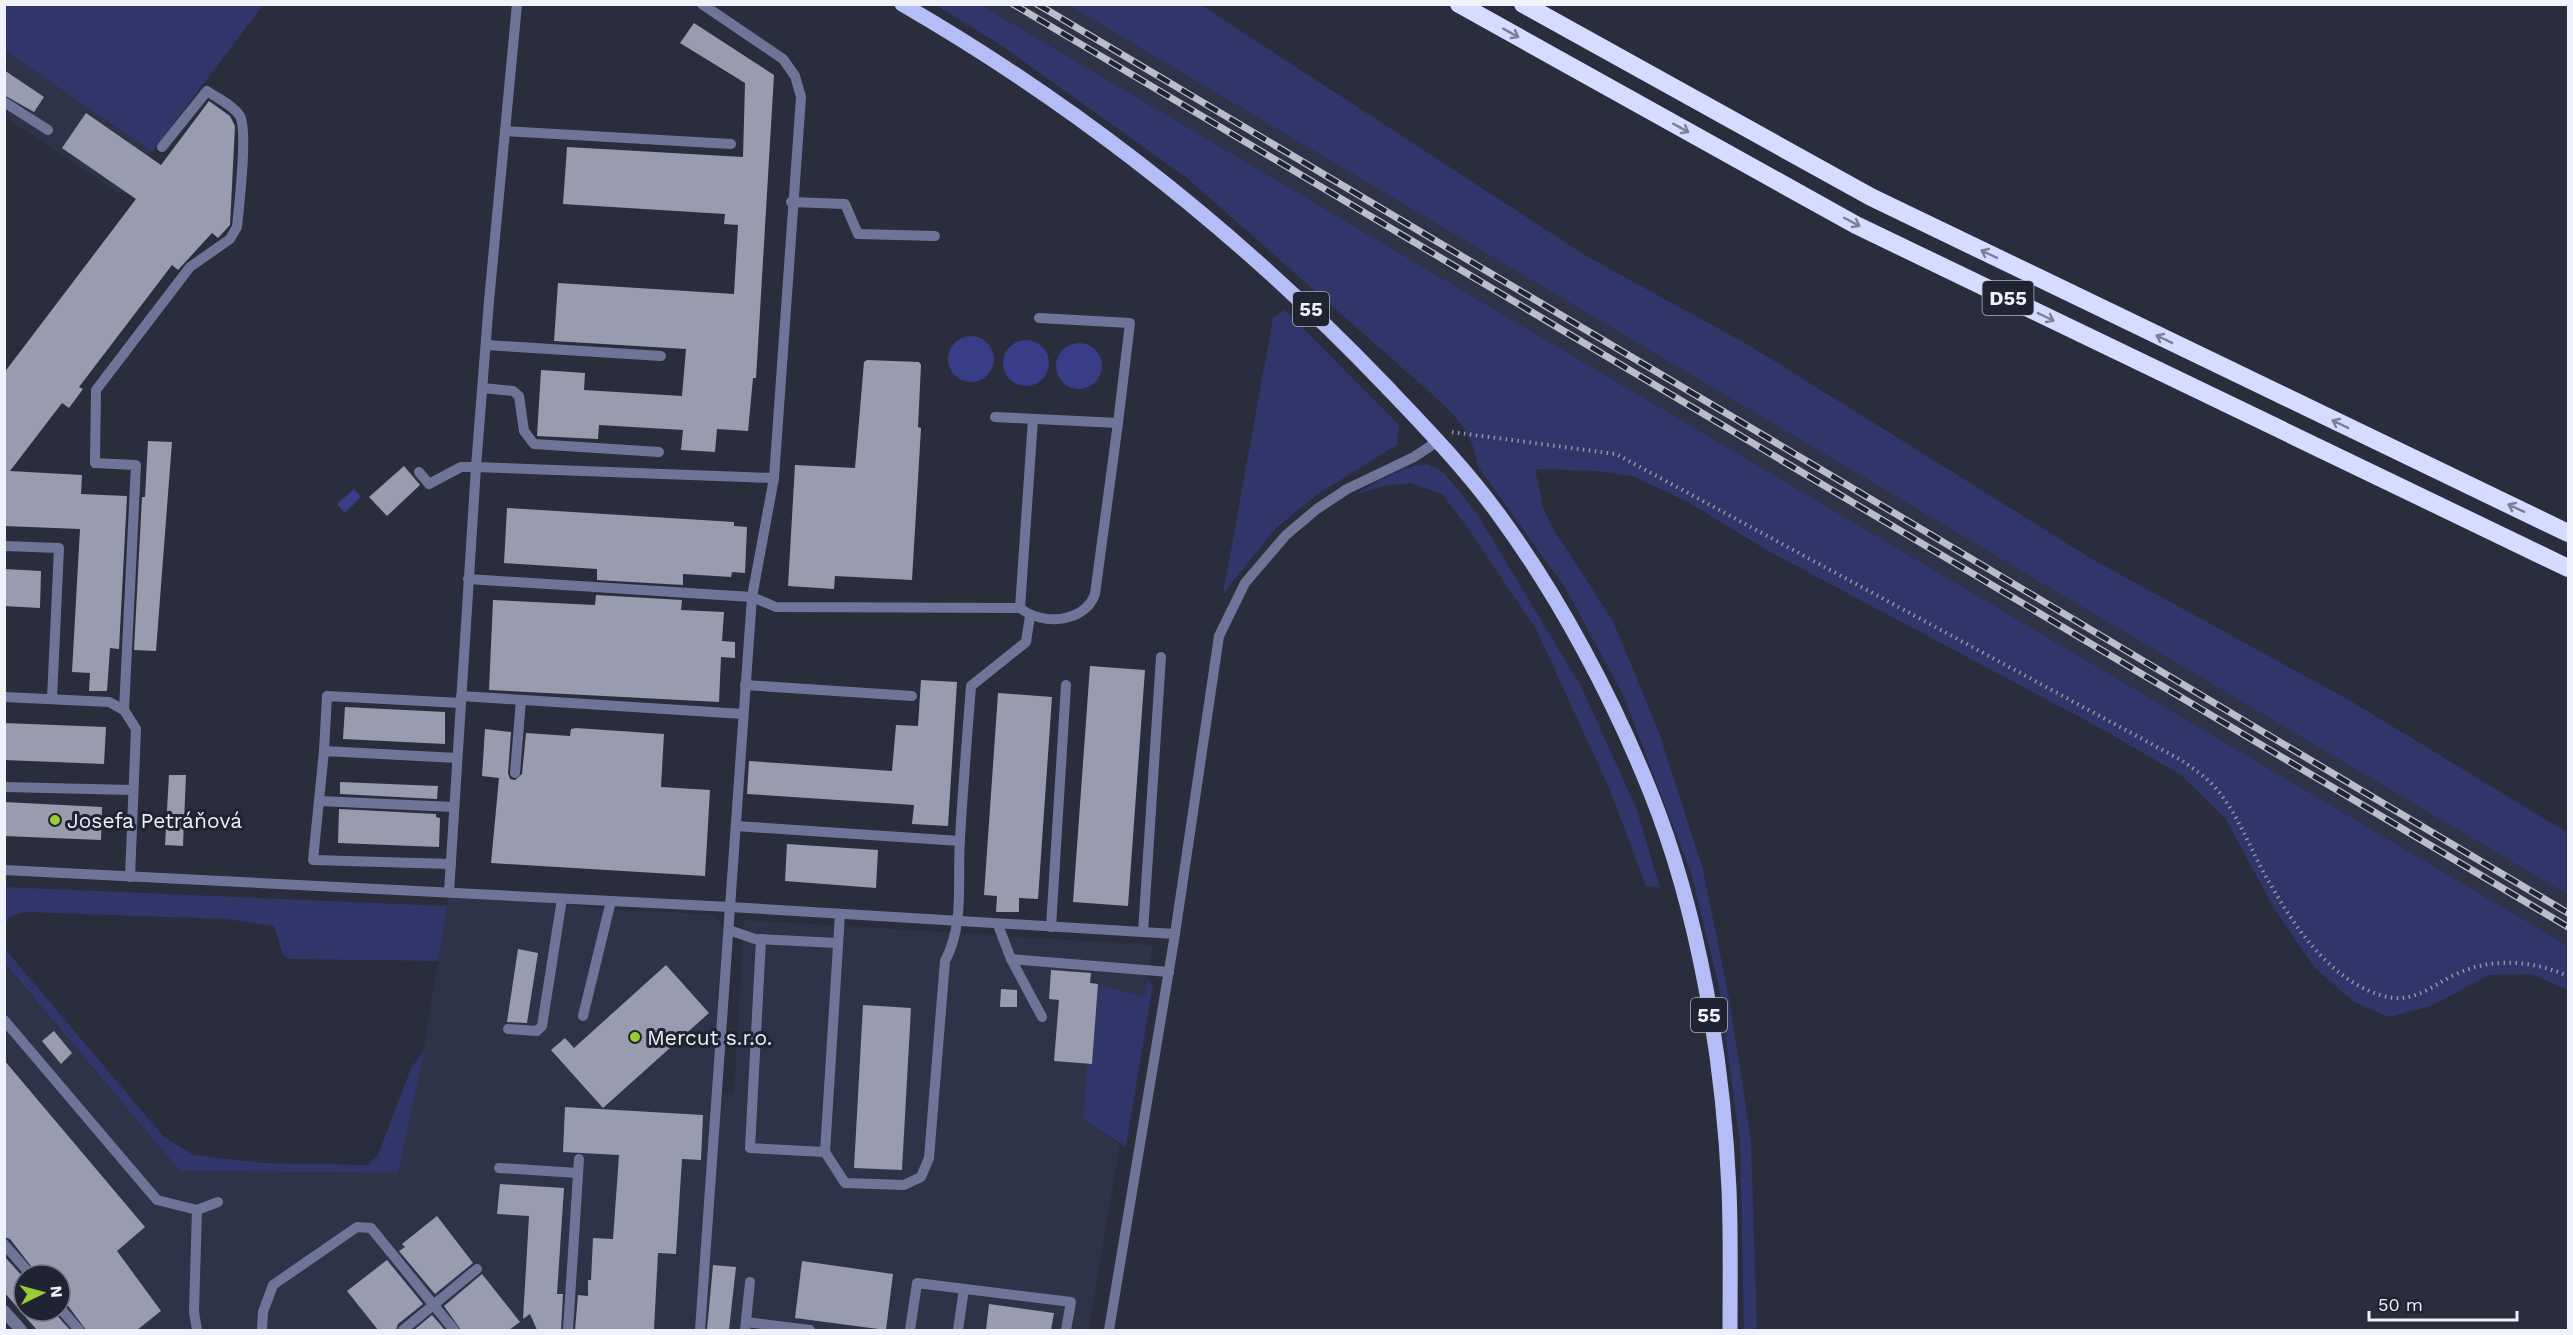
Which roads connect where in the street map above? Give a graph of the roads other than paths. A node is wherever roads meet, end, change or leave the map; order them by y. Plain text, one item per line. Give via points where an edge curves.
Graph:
1 (517, 4) edge
2 (702, 4) edge
3 (903, 4) edge
4 (1460, 4) edge
5 (1523, 4) edge
6 (4, 102) edge
7 (48, 130) dead end
8 (505, 131) junction
9 (731, 144) dead end
10 (162, 147) dead end
11 (791, 202) junction
12 (935, 236) dead end
13 (1039, 318) dead end
14 (486, 345) junction
15 (661, 356) dead end
16 (483, 388) junction
17 (995, 417) dead end
18 (1033, 419) junction
19 (1118, 423) junction
20 (1438, 441) junction
21 (659, 452) dead end
22 (476, 467) junction
23 (419, 472) dead end
24 (774, 478) junction
25 (2568, 533) edge
26 (4, 546) edge
27 (2568, 568) edge
28 (468, 579) junction
29 (752, 597) junction
30 (1020, 608) junction
31 (1030, 616) junction
32 (1161, 657) dead end
33 (745, 685) junction
34 (1066, 685) dead end
35 (912, 696) dead end
36 (4, 698) edge
37 (52, 699) junction
38 (461, 700) junction
39 (521, 700) junction
40 (124, 710) junction
41 (743, 714) junction
42 (324, 751) junction
43 (457, 758) junction
44 (515, 773) dead end
45 (4, 787) edge
46 (133, 790) junction
47 (319, 801) junction
48 (454, 807) junction
49 (736, 826) junction
50 (960, 841) junction
51 (451, 864) junction
52 (4, 870) edge
53 (130, 877) junction
54 (449, 892) junction
55 (562, 899) junction
56 (612, 901) junction
57 (730, 907) junction
58 (840, 914) junction
59 (957, 923) junction
60 (998, 925) junction
61 (1051, 927) junction
62 (729, 930) junction
63 (1143, 932) junction
64 (1175, 934) junction
65 (761, 939) junction
66 (838, 943) junction
67 (1011, 959) junction
68 (1169, 972) junction
69 (583, 1016) dead end
70 (1042, 1017) dead end
71 (4, 1020) edge
72 (508, 1029) dead end
73 (825, 1152) junction
74 (579, 1159) dead end
75 (499, 1168) dead end
76 (578, 1173) junction
77 (218, 1202) dead end
78 (197, 1210) junction
79 (4, 1244) edge
80 (21, 1263) edge
81 (477, 1269) dead end
82 (750, 1282) dead end
83 (964, 1289) junction
84 (432, 1304) junction
85 (4, 1311) edge
86 (745, 1326) edge
87 (21, 1330) edge
88 (197, 1330) edge
89 (262, 1330) edge
90 (403, 1330) edge
91 (454, 1330) edge
92 (568, 1330) edge
93 (700, 1330) edge
94 (810, 1330) edge
95 (910, 1330) edge
96 (958, 1330) edge
97 (1066, 1330) edge
98 (1109, 1330) edge
99 (1731, 1330) edge

1 - 8 lane
2 - 11 lane via 783,59 795,76 801,97
3 - 20 main road, 55 via 1041,91 1173,189 1318,315
4 -> 27 highway, D55 via 1856,225
25 -> 5 highway, D55 via 1871,197
6 - 7 lane
8 - 9 lane
8 - 14 lane
10 - 40 lane via 207,91 241,118 237,227 230,239 190,267 96,390 95,463 136,465
11 - 12 lane via 845,204 858,234
11 - 24 lane
13 - 19 lane via 1130,323
14 - 15 lane
14 - 16 lane
16 - 21 lane via 513,391 519,396 524,431 534,444
16 - 22 lane
17 - 18 lane
18 - 19 lane
18 - 30 lane
19 - 31 lane via 1092,606 1068,618
20 - 64 lane via 1317,509 1286,535 1245,583 1219,636
20 - 99 main road, 55 via 1498,513 1552,594 1616,714 1651,793 1697,951 1714,1042 1729,1190
22 - 23 lane via 461,467 429,484
22 - 24 lane
22 - 28 lane
24 - 29 lane
26 - 37 lane via 58,548
28 - 29 lane
28 - 38 lane
29 - 30 lane via 776,607
29 - 33 lane
30 - 31 lane
31 - 50 lane via 1026,642 971,686
32 - 63 lane
33 - 35 lane
33 - 41 lane
34 - 61 lane
36 - 37 lane
37 - 40 lane via 109,702
38 - 39 lane
38 - 42 lane via 327,696
38 - 43 lane
39 - 41 lane
39 - 44 lane
40 - 46 lane via 136,729
41 - 49 lane
42 - 43 lane
42 - 47 lane
43 - 48 lane
45 - 46 lane
46 - 53 lane
47 - 48 lane
47 - 51 lane via 313,860
48 - 51 lane
49 - 50 lane
49 - 57 lane
50 - 59 lane
51 - 54 lane
52 - 53 lane
53 - 54 lane
54 - 55 lane
55 - 56 lane
55 - 72 lane via 542,1026 537,1031
56 - 57 lane
56 - 69 lane
57 - 58 lane
57 - 62 lane
58 - 59 lane
58 - 66 lane
59 - 60 lane
59 - 73 lane via 945,961 929,1158 921,1177 904,1185 846,1183
60 - 61 lane
60 - 67 lane
61 - 63 lane
62 - 65 lane
62 - 93 lane
63 - 64 lane
64 - 68 lane
65 - 66 lane
65 - 73 lane via 750,1148
66 - 73 lane
67 - 68 lane
67 - 70 lane
68 - 98 lane
71 - 78 lane via 157,1200
74 - 76 lane
75 - 76 lane
76 - 92 lane
77 - 78 lane
78 - 88 lane
79 - 80 lane
81 - 84 lane
82 - 86 lane
83 - 95 lane via 917,1283
83 - 96 lane
83 - 97 lane via 1071,1302
84 - 89 lane via 371,1228 357,1227 273,1285 263,1311
84 - 90 lane via 430,1310
84 - 91 lane
85 - 87 street
86 - 94 lane

